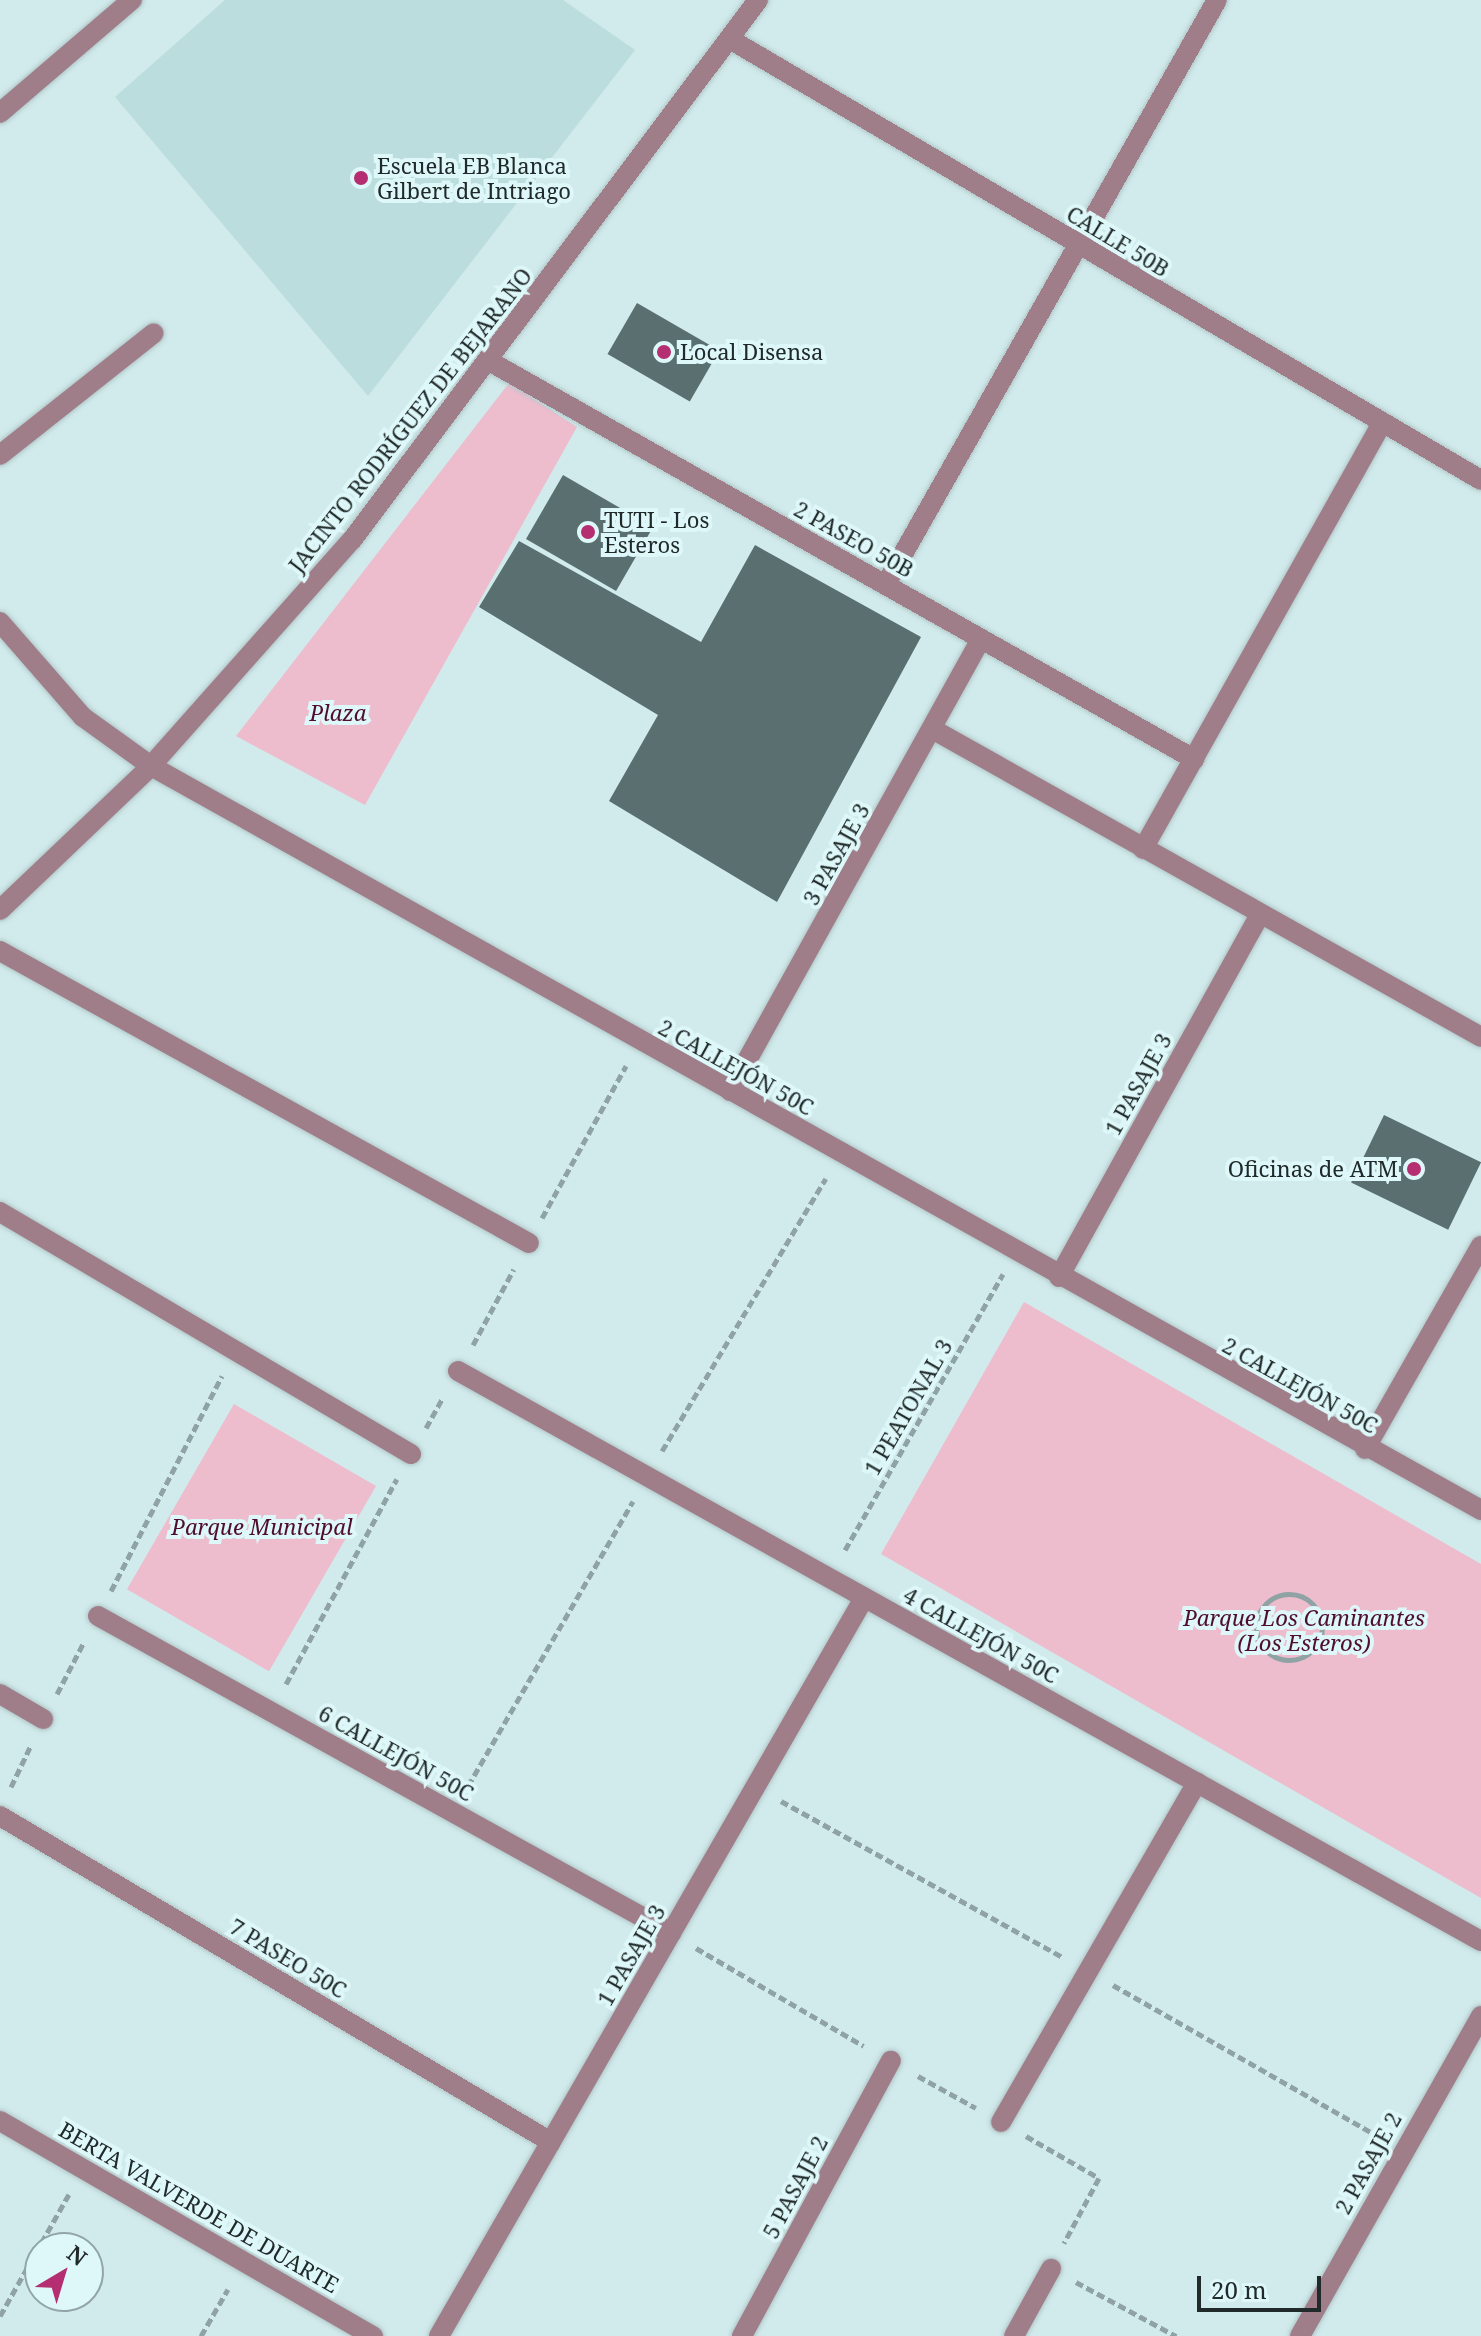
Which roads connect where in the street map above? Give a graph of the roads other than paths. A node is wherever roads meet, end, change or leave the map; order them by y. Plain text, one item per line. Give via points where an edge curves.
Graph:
1 (132, 0) edge
2 (758, 0) edge
3 (1217, 0) edge
4 (733, 41) junction
5 (0, 113) edge
6 (1078, 245) junction
7 (154, 333) dead end
8 (489, 361) junction
9 (1381, 425) junction
10 (0, 455) edge
11 (1481, 480) edge
12 (886, 584) junction
13 (0, 622) edge
14 (981, 639) junction
15 (934, 730) junction
16 (1194, 759) junction
17 (151, 766) junction
18 (1143, 849) junction
19 (0, 910) edge
20 (1260, 914) junction
21 (0, 951) edge
22 (1481, 1037) edge
23 (730, 1091) junction
24 (0, 1212) edge
25 (529, 1243) dead end
26 (1481, 1246) edge
27 (1059, 1277) junction
28 (458, 1371) dead end
29 (1365, 1449) junction
30 (411, 1454) dead end
31 (1481, 1510) edge
32 (864, 1598) junction
33 (98, 1616) road end
34 (0, 1694) edge
35 (43, 1719) road end
36 (1197, 1783) junction
37 (3, 1806) edge
38 (671, 1933) junction
39 (1481, 1941) edge
40 (1481, 2016) edge
41 (891, 2061) road end
42 (0, 2121) edge
43 (1001, 2122) road end
44 (551, 2142) junction
45 (1051, 2269) road end
46 (373, 2336) edge
47 (439, 2336) edge
48 (742, 2336) edge
49 (1014, 2336) edge
50 (1300, 2336) edge

1 - 5 street
2 - 4 street, JACINTO RODRÍGUEZ DE BEJARANO
3 - 6 street
4 - 6 street, CALLE 50B
4 - 8 street, JACINTO RODRÍGUEZ DE BEJARANO
6 - 9 street, CALLE 50B
6 - 12 street
7 - 10 street
8 - 12 street, 2 PASEO 50B
8 - 17 street, JACINTO RODRÍGUEZ DE BEJARANO via 352,540
9 - 11 street, CALLE 50B
9 - 16 street
12 - 14 street, 2 PASEO 50B
13 - 17 street, 2 CALLEJÓN 50C via 83,717
14 - 15 street, 3 PASAJE 3
14 - 16 street, 2 PASEO 50B
15 - 18 street
15 - 23 street, 3 PASAJE 3
16 - 18 street
17 - 19 street, JACINTO RODRÍGUEZ DE BEJARANO
17 - 23 street, 2 CALLEJÓN 50C
18 - 20 street
20 - 22 street
20 - 27 street, 1 PASAJE 3
21 - 25 street
23 - 27 street, 2 CALLEJÓN 50C
24 - 30 street
26 - 29 street
27 - 29 street, 2 CALLEJÓN 50C
28 - 32 street, 4 CALLEJÓN 50C
29 - 31 street, 2 CALLEJÓN 50C
32 - 36 street, 4 CALLEJÓN 50C
32 - 38 street, 1 PASAJE 3
33 - 38 street, 6 CALLEJÓN 50C
34 - 35 street
36 - 39 street, 4 CALLEJÓN 50C
36 - 43 street
37 - 44 street, 7 PASEO 50C
38 - 44 street, 1 PASAJE 3
40 - 50 street, 2 PASAJE 2
41 - 48 street, 5 PASAJE 2
42 - 46 street, BERTA VALVERDE DE DUARTE
44 - 47 street, 1 PASAJE 3
45 - 49 street

